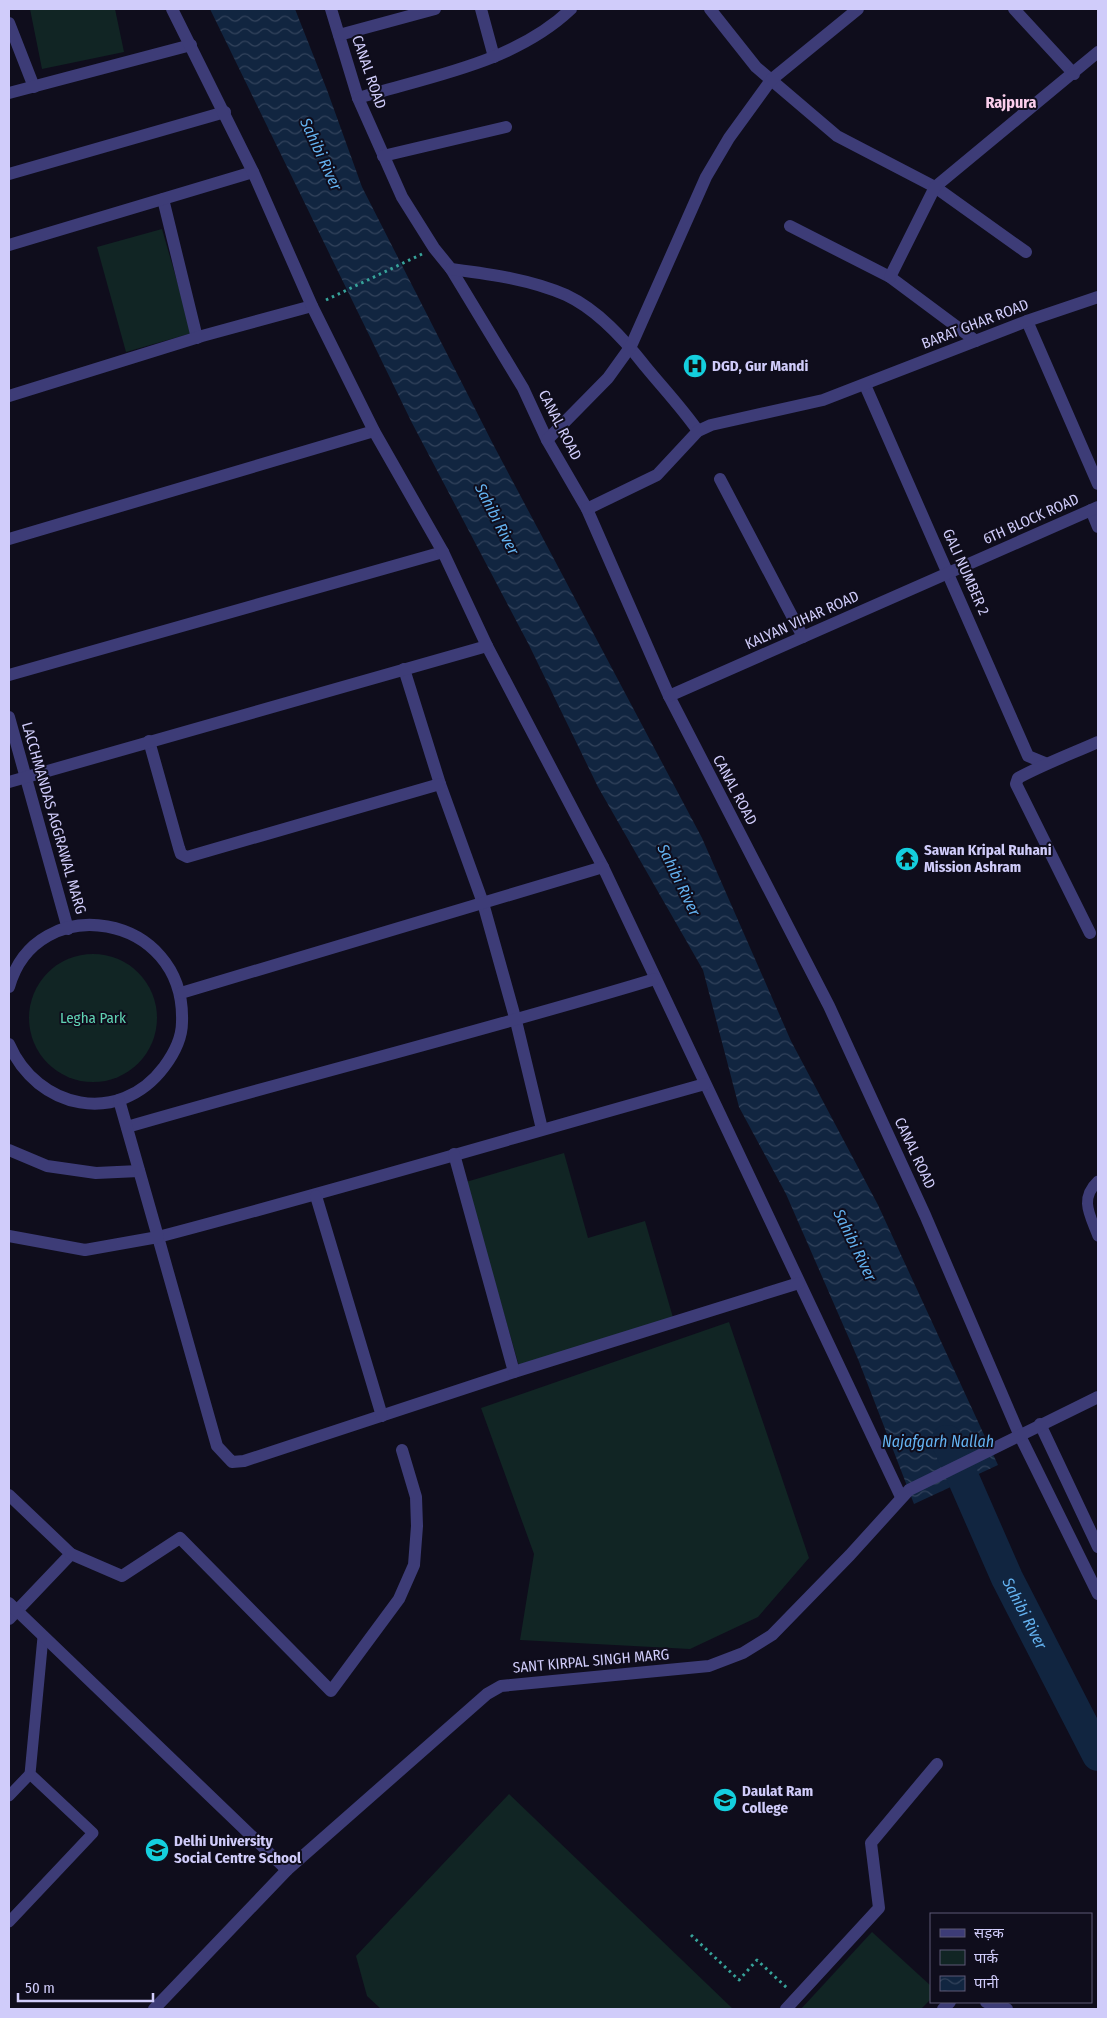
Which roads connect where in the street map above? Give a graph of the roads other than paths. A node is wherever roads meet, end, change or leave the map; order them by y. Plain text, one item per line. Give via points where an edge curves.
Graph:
1 (172, 9) edge
2 (331, 9) edge
3 (435, 9) edge
4 (481, 9) edge
5 (571, 9) edge
6 (710, 9) edge
7 (858, 9) edge
8 (1014, 9) edge
9 (560, 14) edge
10 (9, 24) edge
11 (339, 35) junction
12 (191, 45) junction
13 (1098, 52) edge
14 (494, 57) junction
15 (1074, 74) junction
16 (771, 80) junction
17 (34, 87) junction
18 (9, 93) edge
19 (358, 98) junction
20 (224, 112) junction
21 (506, 127) dead end
22 (383, 156) junction
23 (253, 172) junction
24 (9, 174) edge
25 (935, 187) junction
26 (163, 199) junction
27 (790, 226) dead end
28 (9, 245) edge
29 (1026, 252) dead end
30 (450, 269) junction
31 (890, 277) junction
32 (1098, 297) edge
33 (312, 306) junction
34 (1027, 321) junction
35 (197, 338) junction
36 (976, 341) junction
37 (631, 346) junction
38 (865, 385) junction
39 (9, 396) edge
40 (374, 431) junction
41 (698, 431) junction
42 (547, 440) junction
43 (720, 479) dead end
44 (1098, 484) edge
45 (1095, 508) edge
46 (587, 509) junction
47 (1098, 527) edge
48 (9, 539) edge
49 (443, 552) junction
50 (949, 574) junction
51 (803, 637) junction
52 (487, 646) junction
53 (404, 669) junction
54 (9, 675) edge
55 (669, 696) junction
56 (9, 717) edge
57 (149, 741) junction
58 (1098, 742) edge
59 (1045, 763) junction
60 (26, 775) junction
61 (9, 782) edge
62 (440, 784) junction
63 (603, 867) junction
64 (484, 903) junction
65 (68, 929) junction
66 (1090, 933) dead end
67 (655, 979) junction
68 (9, 987) edge
69 (181, 993) junction
70 (516, 1021) junction
71 (9, 1044) edge
72 (705, 1084) junction
73 (120, 1100) junction
74 (127, 1127) junction
75 (542, 1129) junction
76 (9, 1150) edge
77 (454, 1154) junction
78 (139, 1171) junction
79 (1098, 1181) edge
80 (316, 1196) junction
81 (9, 1236) edge
82 (1098, 1236) edge
83 (158, 1237) junction
84 (799, 1283) junction
85 (514, 1372) junction
86 (1098, 1397) edge
87 (382, 1416) junction
88 (1040, 1424) junction
89 (1019, 1434) junction
90 (402, 1450) dead end
91 (905, 1493) junction
92 (9, 1495) edge
93 (1098, 1547) edge
94 (71, 1554) junction
95 (1098, 1594) edge
96 (11, 1608) edge
97 (43, 1637) junction
98 (937, 1764) dead end
99 (30, 1774) junction
100 (9, 1796) edge
101 (287, 1870) junction
102 (9, 1922) edge
103 (989, 2003) edge
104 (154, 2009) edge
105 (786, 2009) edge
106 (1007, 2009) edge

1 - 12 street
2 - 11 street, CANAL ROAD
3 - 11 street
4 - 14 street
5 - 9 street
6 - 16 street via 756,67
7 - 16 street
8 - 15 street
9 - 14 street via 529,41
10 - 17 street
11 - 19 street, CANAL ROAD
12 - 17 street
12 - 20 street
13 - 15 street
14 - 19 street
15 - 25 street
16 - 25 street via 837,136
16 - 37 street via 729,138 706,177
17 - 18 street
19 - 22 street, CANAL ROAD
20 - 23 street
20 - 24 street
21 - 22 street
22 - 30 street, CANAL ROAD via 402,197
23 - 26 street
23 - 33 street
25 - 29 street
25 - 31 street
26 - 28 street
26 - 35 street
27 - 31 street
30 - 37 street via 505,276 566,295 600,317
30 - 42 street, CANAL ROAD via 522,388
31 - 36 street
32 - 34 street, BARAT GHAR ROAD
33 - 35 street
33 - 40 street
34 - 36 street, BARAT GHAR ROAD
34 - 44 street
35 - 39 street
36 - 38 street, BARAT GHAR ROAD
37 - 41 street
37 - 42 street via 608,378
38 - 41 street, BARAT GHAR ROAD via 823,400 711,425
38 - 50 street, GALI NUMBER 2
40 - 48 street
40 - 49 street
41 - 46 street via 657,476
42 - 46 street, CANAL ROAD
43 - 51 street
45 - 47 street
45 - 50 street, 6TH BLOCK ROAD
46 - 55 street, CANAL ROAD
49 - 52 street
49 - 54 street
50 - 51 street, KALYAN VIHAR ROAD
50 - 59 street, GALI NUMBER 2 via 1028,756
51 - 55 street, KALYAN VIHAR ROAD
52 - 53 street
52 - 63 street
53 - 57 street
53 - 62 street
55 - 89 street, CANAL ROAD via 829,1006 925,1215
56 - 60 street, LACCHMANDAS AGGRAWAL MARG
57 - 60 street
57 - 62 street via 179,848 187,857
58 - 59 street
59 - 66 street via 1018,778 1016,784
60 - 61 street
60 - 65 street, LACCHMANDAS AGGRAWAL MARG
62 - 64 street
63 - 64 street
63 - 67 street
64 - 69 street
64 - 70 street
65 - 68 street via 51,935 30,950 12,976
65 - 69 street via 80,924 112,926 141,937 164,958
67 - 70 street
67 - 72 street
69 - 73 street via 182,1024 174,1054 155,1079
70 - 74 street
70 - 75 street
71 - 73 street via 16,1061 37,1085 64,1100 95,1104
72 - 75 street
72 - 84 street
73 - 74 street
74 - 78 street
75 - 77 street
76 - 78 street via 47,1166 96,1173
77 - 80 street
77 - 85 street
78 - 83 street
79 - 82 lane via 1090,1189 1087,1201
80 - 83 street
80 - 87 street
81 - 83 street via 85,1250
83 - 87 street via 217,1446 232,1462 244,1461
84 - 85 street
84 - 91 street
85 - 87 street
86 - 88 street
88 - 89 street
88 - 93 street
89 - 91 street
89 - 95 street, CANAL ROAD
90 - 94 street via 416,1497 414,1565 400,1599 331,1691 180,1538 122,1576
91 - 101 street, SANT KIRPAL SINGH MARG via 772,1635 743,1653 709,1666 501,1686 474,1705
92 - 94 street
94 - 96 street
96 - 97 street
97 - 99 lane
97 - 101 street
98 - 105 street via 871,1843 879,1908
99 - 100 lane
99 - 102 lane via 93,1833
101 - 104 street, SANT KIRPAL SINGH MARG
103 - 106 street

